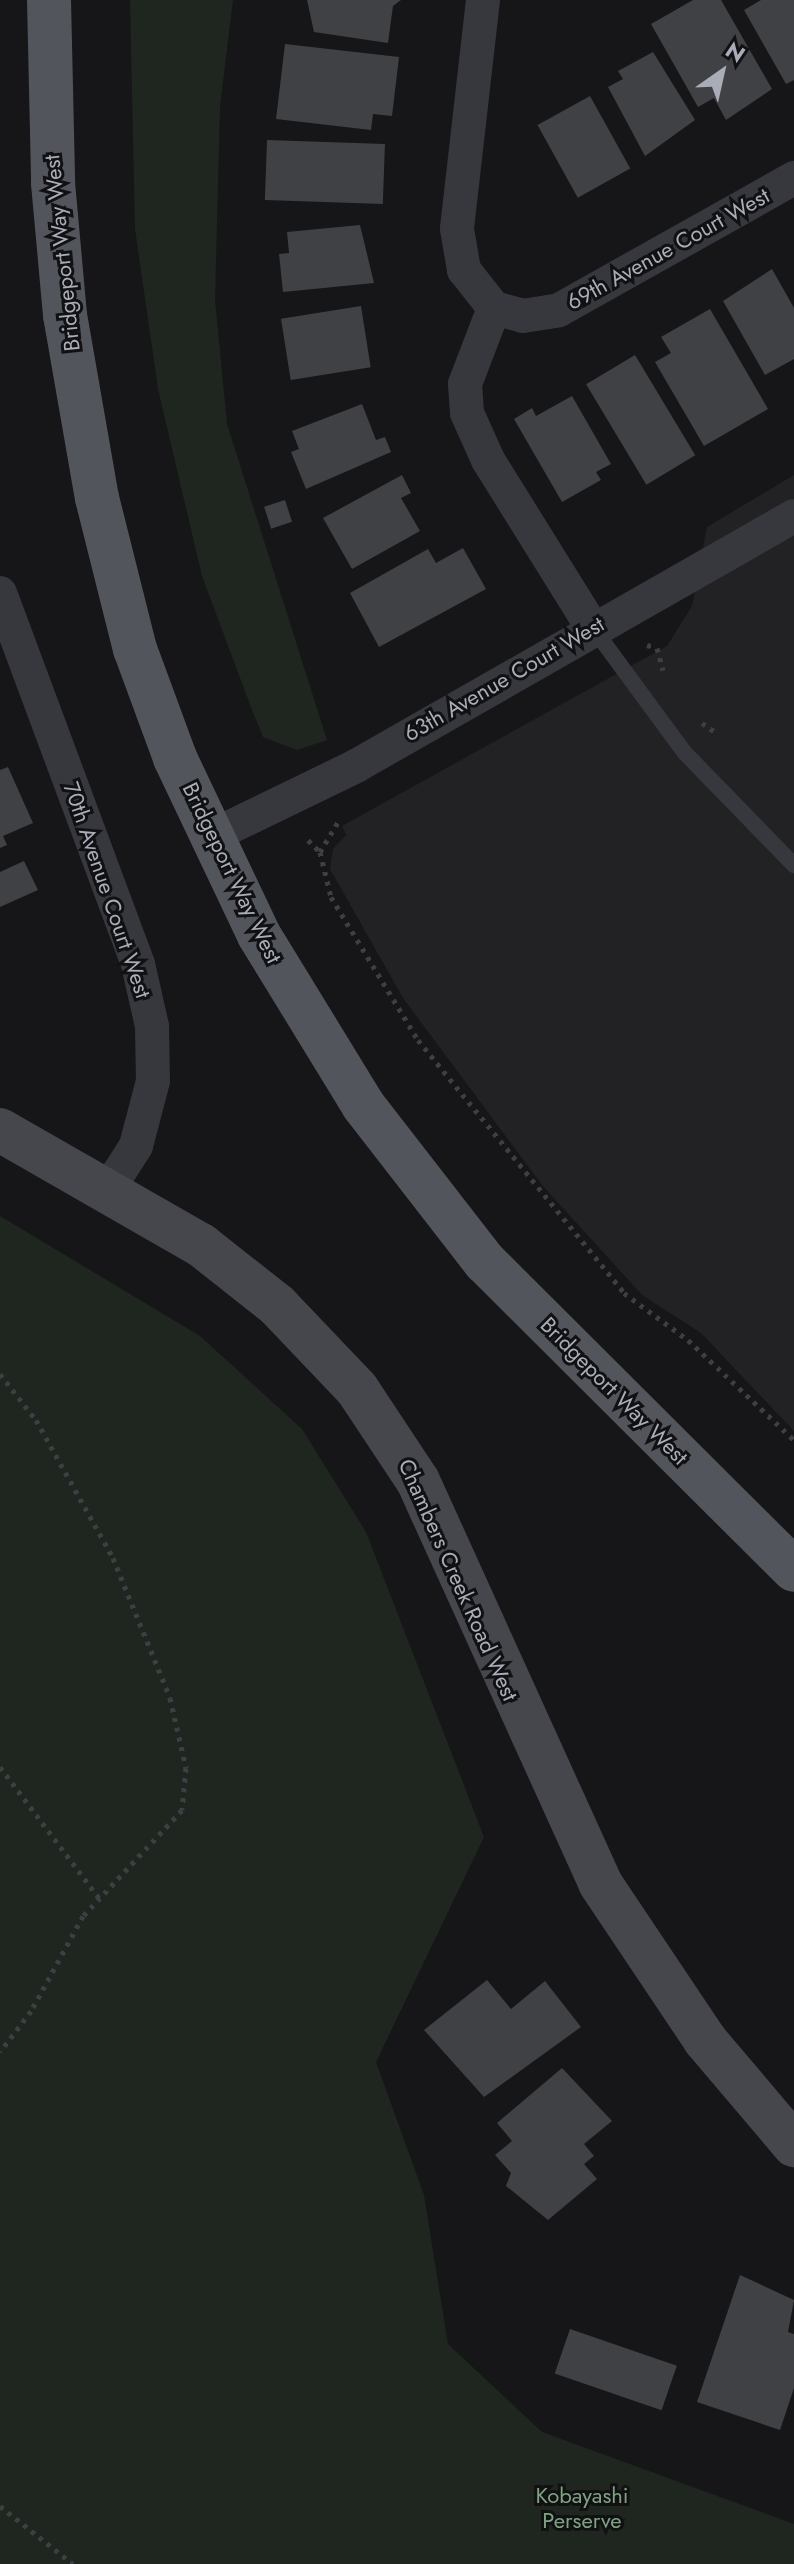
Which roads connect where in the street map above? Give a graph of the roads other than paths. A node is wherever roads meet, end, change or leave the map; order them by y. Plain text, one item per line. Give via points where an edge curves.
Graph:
1 (49, 0) edge
2 (483, 0) edge
3 (794, 178) edge
4 (494, 308) junction
5 (794, 516) edge
6 (0, 593) edge
7 (592, 627) junction
8 (212, 836) junction
9 (794, 865) edge
10 (0, 1130) edge
11 (109, 1188) junction
12 (792, 1565) edge
13 (794, 2145) edge

1 - 8 main road, Bridgeport Way West via 53,183 65,315 97,498 135,649
2 - 4 street via 457,229 464,270
3 - 4 street, 69th Avenue Court West via 559,310 523,316
4 - 7 street via 472,359 467,413
5 - 7 street, 63th Avenue Court West
6 - 11 street, 70th Avenue Court West via 138,964 152,1026 153,1081 136,1146
7 - 8 street, 63th Avenue Court West via 356,766
7 - 9 lane via 684,752
8 - 12 main road, Bridgeport Way West via 308,1022 422,1185 485,1262
10 - 11 street, Chambers Creek Road West
11 - 13 street, Chambers Creek Road West via 277,1305 387,1428 424,1494 600,1883 705,2040

